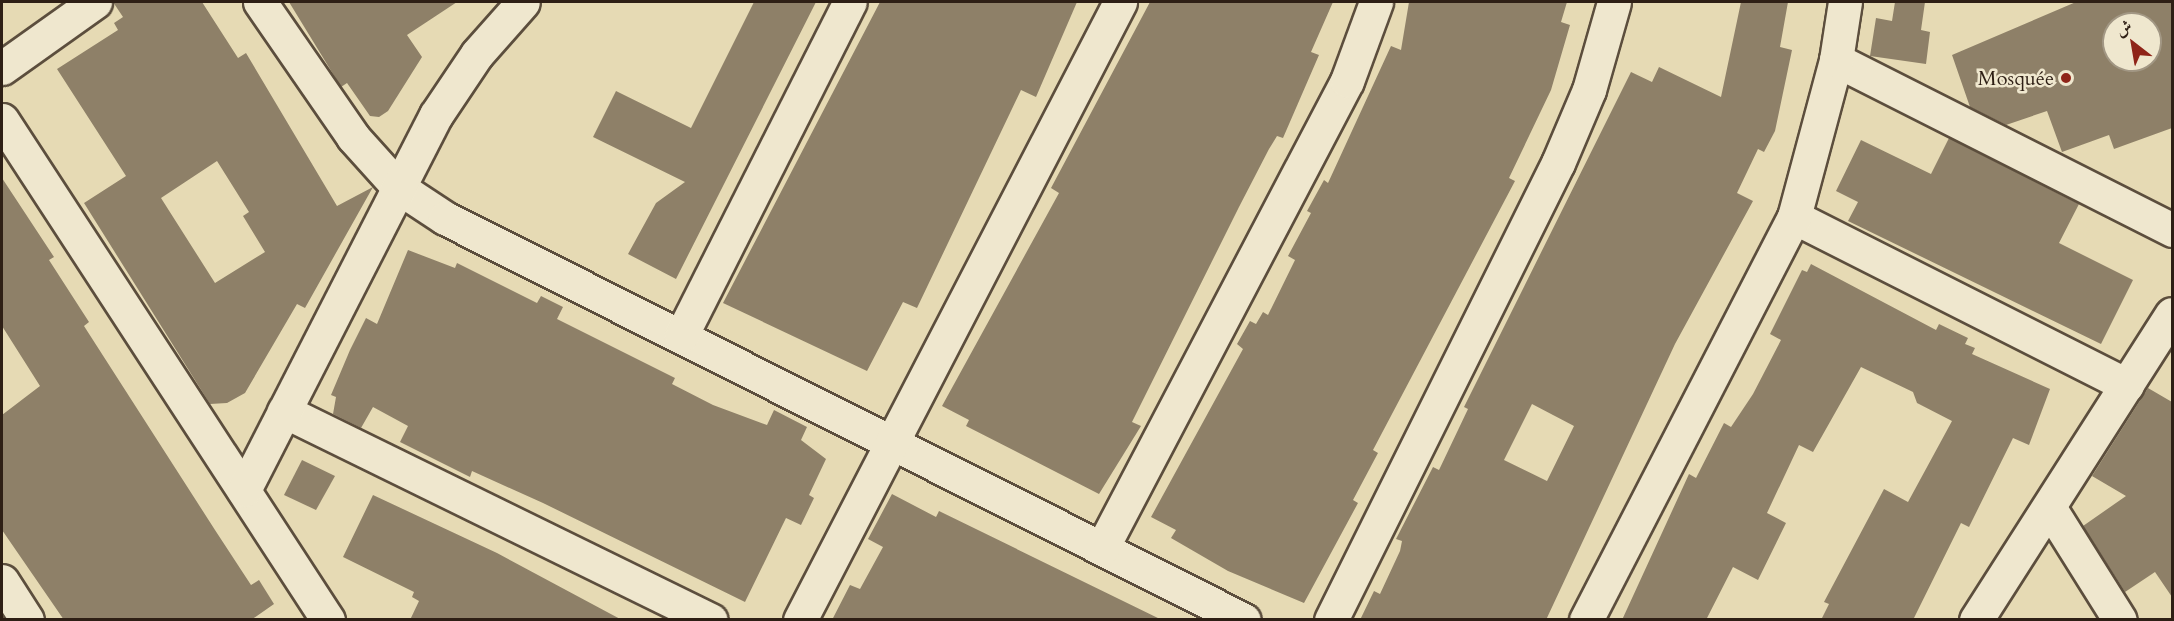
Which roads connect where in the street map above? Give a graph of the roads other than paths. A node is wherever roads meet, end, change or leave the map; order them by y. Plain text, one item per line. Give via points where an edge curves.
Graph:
1 (96, 2) edge
2 (260, 2) edge
3 (523, 2) edge
4 (850, 2) edge
5 (1120, 2) edge
6 (1376, 2) edge
7 (1614, 2) edge
8 (1845, 2) edge
9 (1836, 60) junction
10 (2, 68) edge
11 (2, 120) edge
12 (398, 187) junction
13 (1794, 217) junction
14 (2172, 230) edge
15 (2172, 314) edge
16 (681, 336) junction
17 (2127, 385) junction
18 (284, 411) junction
19 (895, 444) junction
20 (244, 490) junction
21 (2049, 507) junction
22 (1102, 548) junction
23 (2, 581) edge
24 (27, 620) edge
25 (328, 620) edge
26 (710, 620) edge
27 (800, 620) edge
28 (1244, 620) edge
29 (1331, 620) edge
30 (1586, 620) edge
31 (1976, 620) edge
32 (2120, 620) edge

1 - 10 street
2 - 12 street via 353,137
3 - 12 street via 477,54 436,115
4 - 16 street
5 - 19 street
6 - 22 street via 1347,81
7 - 29 street via 1589,90 1558,163
8 - 9 street
9 - 13 street
9 - 14 street
11 - 20 street
12 - 16 street via 445,218
12 - 18 street
13 - 17 street
13 - 30 street
15 - 17 street
16 - 19 street
17 - 21 street
18 - 20 street
18 - 26 street
19 - 22 street
19 - 27 street
20 - 25 street
21 - 31 street
21 - 32 street
22 - 28 street
23 - 24 street

